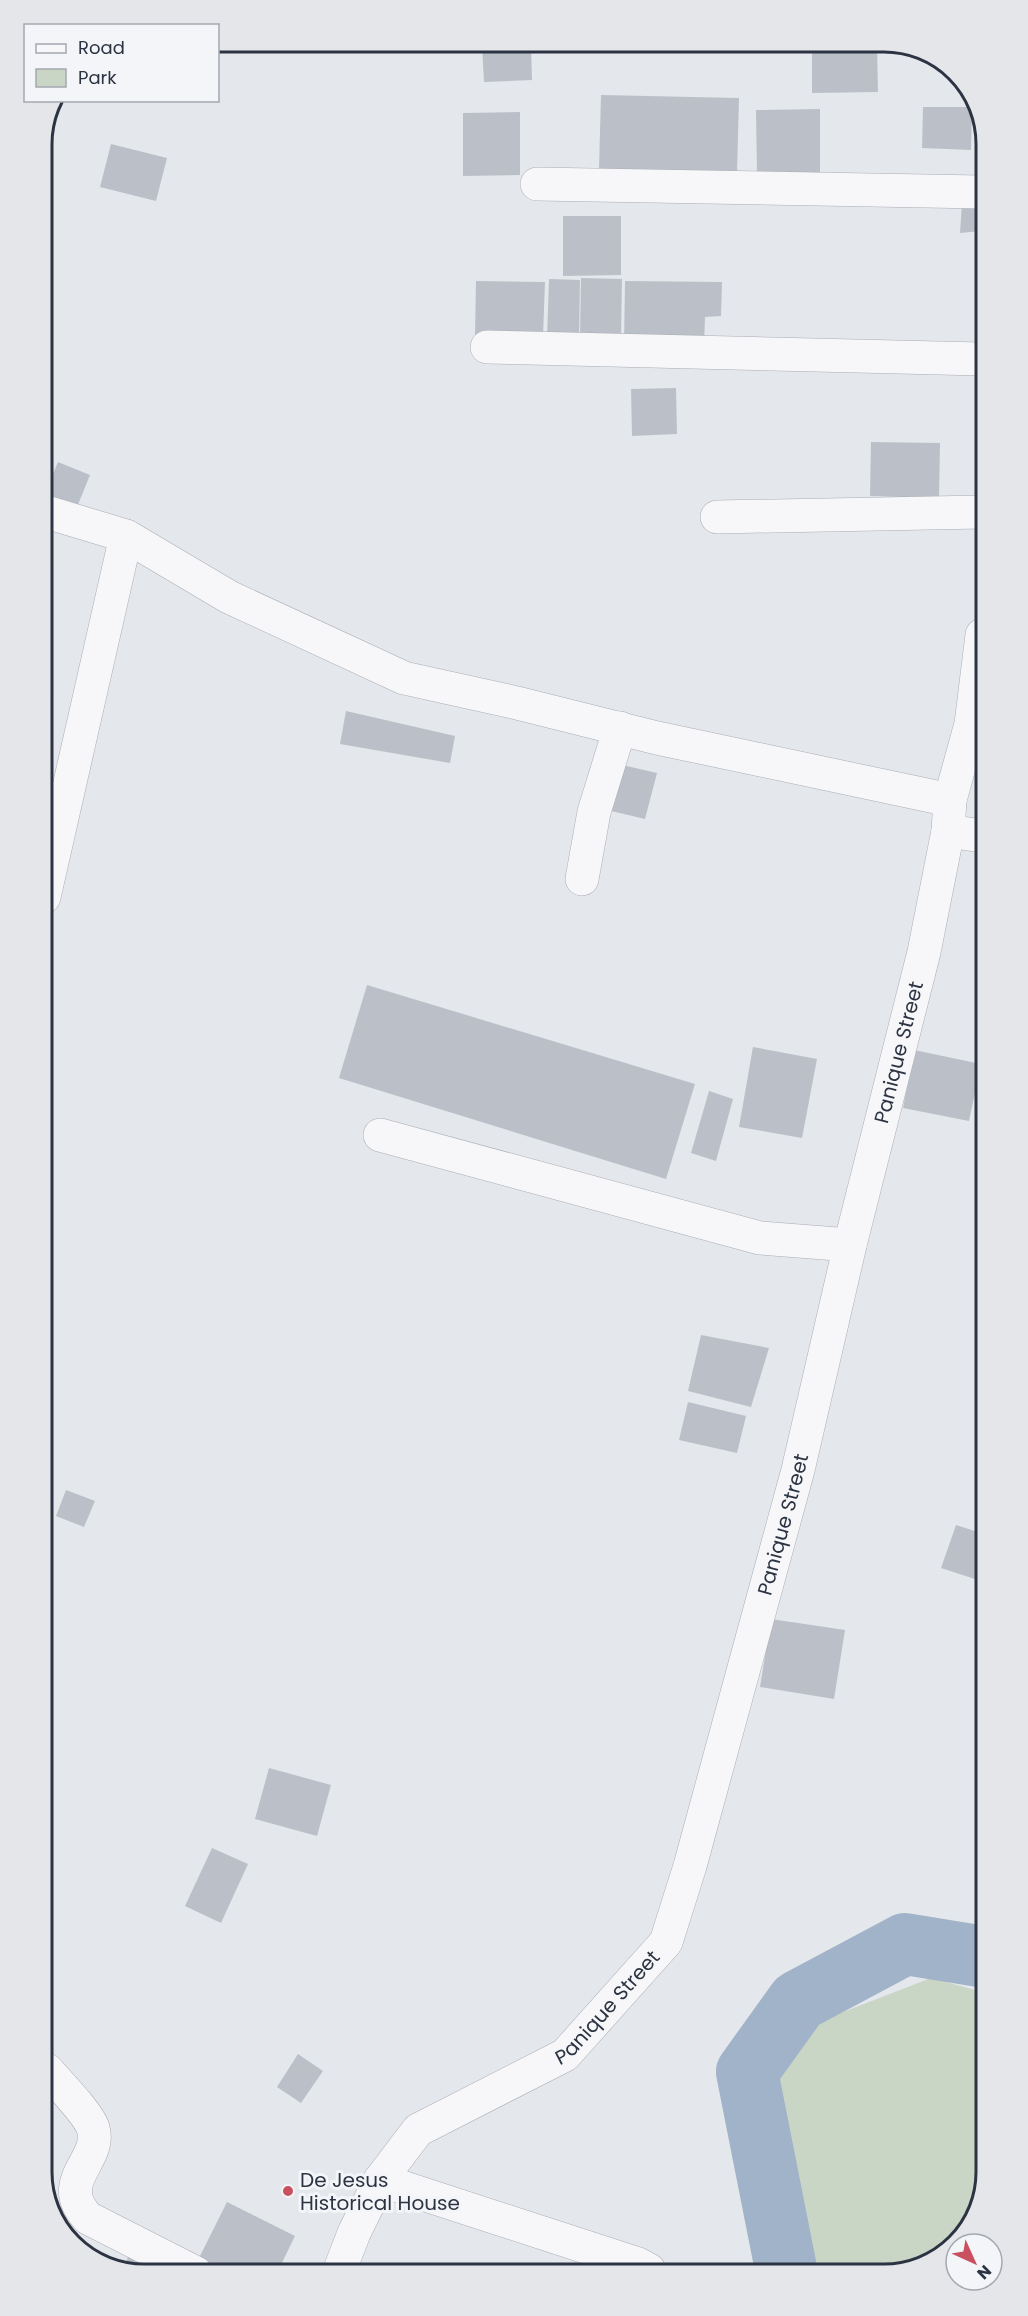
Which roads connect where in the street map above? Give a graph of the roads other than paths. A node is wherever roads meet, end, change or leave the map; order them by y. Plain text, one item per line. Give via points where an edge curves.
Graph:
1 (537, 184) dead end
2 (976, 192) edge
3 (487, 347) dead end
4 (976, 359) edge
5 (976, 512) edge
6 (53, 514) edge
7 (717, 516) dead end
8 (126, 536) junction
9 (976, 684) edge
10 (620, 728) junction
11 (949, 815) junction
12 (976, 832) edge
13 (53, 859) edge
14 (582, 879) dead end
15 (380, 1135) dead end
16 (850, 1245) junction
17 (52, 2076) edge
18 (380, 2180) junction
19 (176, 2263) edge
20 (342, 2263) edge
21 (637, 2264) edge

1 - 2 street
3 - 4 street
5 - 7 street
6 - 8 street
8 - 10 street via 229,597 404,678
8 - 13 street
9 - 11 street, Panique Street via 971,724
10 - 11 street
10 - 14 street via 594,812
11 - 12 street
11 - 16 street, Panique Street via 924,952
15 - 16 street via 760,1238
16 - 18 street, Panique Street via 795,1481 694,1854 666,1942 565,2055 418,2130
17 - 19 street via 94,2129 93,2144 74,2189 77,2206 88,2218
18 - 20 street, Panique Street
18 - 21 street

